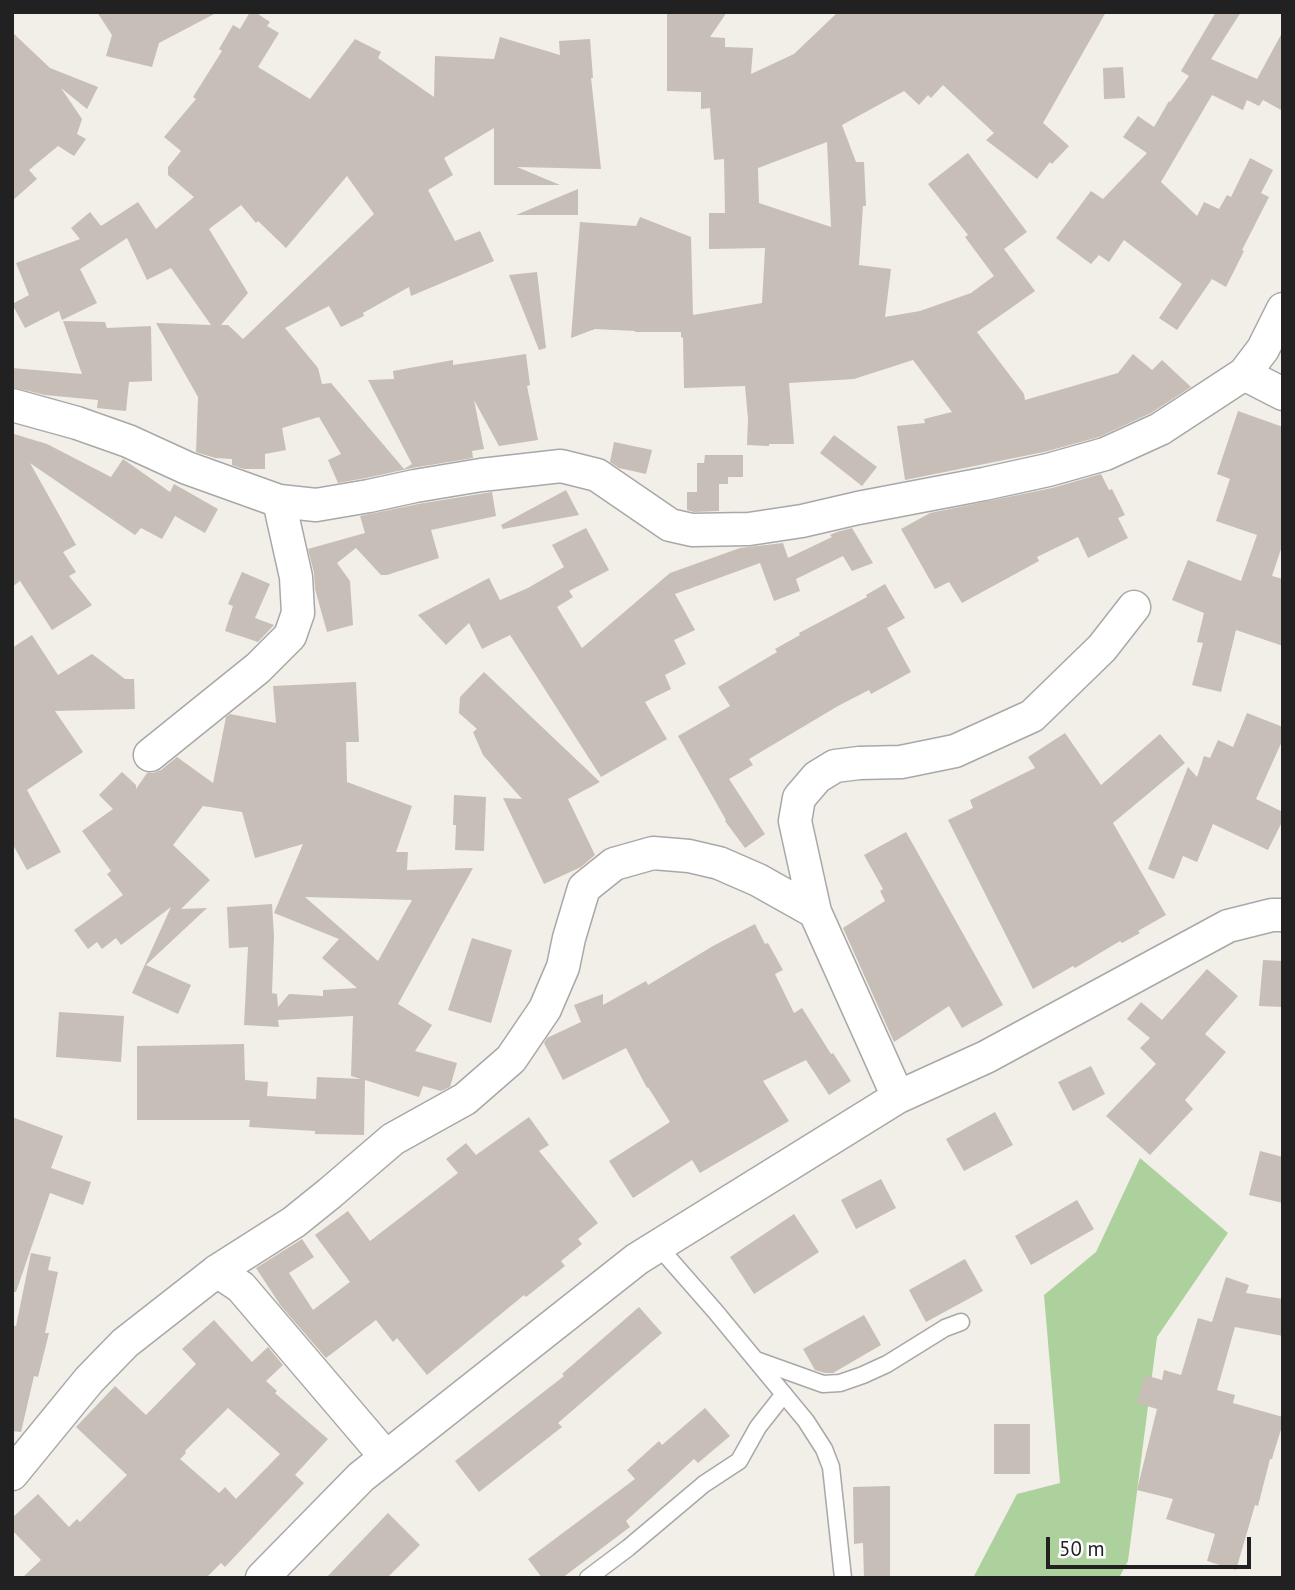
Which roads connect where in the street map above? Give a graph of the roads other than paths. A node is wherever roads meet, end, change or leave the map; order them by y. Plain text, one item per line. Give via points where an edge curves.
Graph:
1 (1283, 309) edge
2 (1244, 374) junction
3 (1283, 394) edge
4 (12, 405) edge
5 (279, 501) junction
6 (1134, 607) dead end
7 (150, 755) dead end
8 (1279, 906) edge
9 (816, 912) junction
10 (898, 1097) junction
11 (658, 1246) junction
12 (216, 1271) junction
13 (961, 1322) dead end
14 (754, 1359) junction
15 (784, 1394) junction
16 (386, 1457) junction
17 (12, 1474) edge
18 (262, 1578) edge
19 (588, 1578) edge
20 (844, 1578) edge

1 - 2 street
2 - 3 street
2 - 5 street via 1160,429 1105,454 970,487 749,528 692,530 670,525 597,475 561,466 481,475 316,505
4 - 5 street via 128,441
5 - 7 street via 296,577 298,613 290,636 258,668
6 - 9 street via 1101,648 1032,716 955,751 901,762 835,766 817,777 799,798 796,821
8 - 10 street via 1228,926 986,1057
9 - 10 street
9 - 12 street via 719,863 653,853 614,864 584,888 563,967 545,1009 511,1059 465,1099 393,1139 294,1222
10 - 11 street
11 - 14 lane
11 - 16 street
12 - 16 street via 241,1287
12 - 17 street via 125,1343
13 - 14 lane via 887,1364 840,1383 823,1384
14 - 15 lane
15 - 19 lane via 739,1461
15 - 20 lane via 806,1421 831,1467
16 - 18 street

